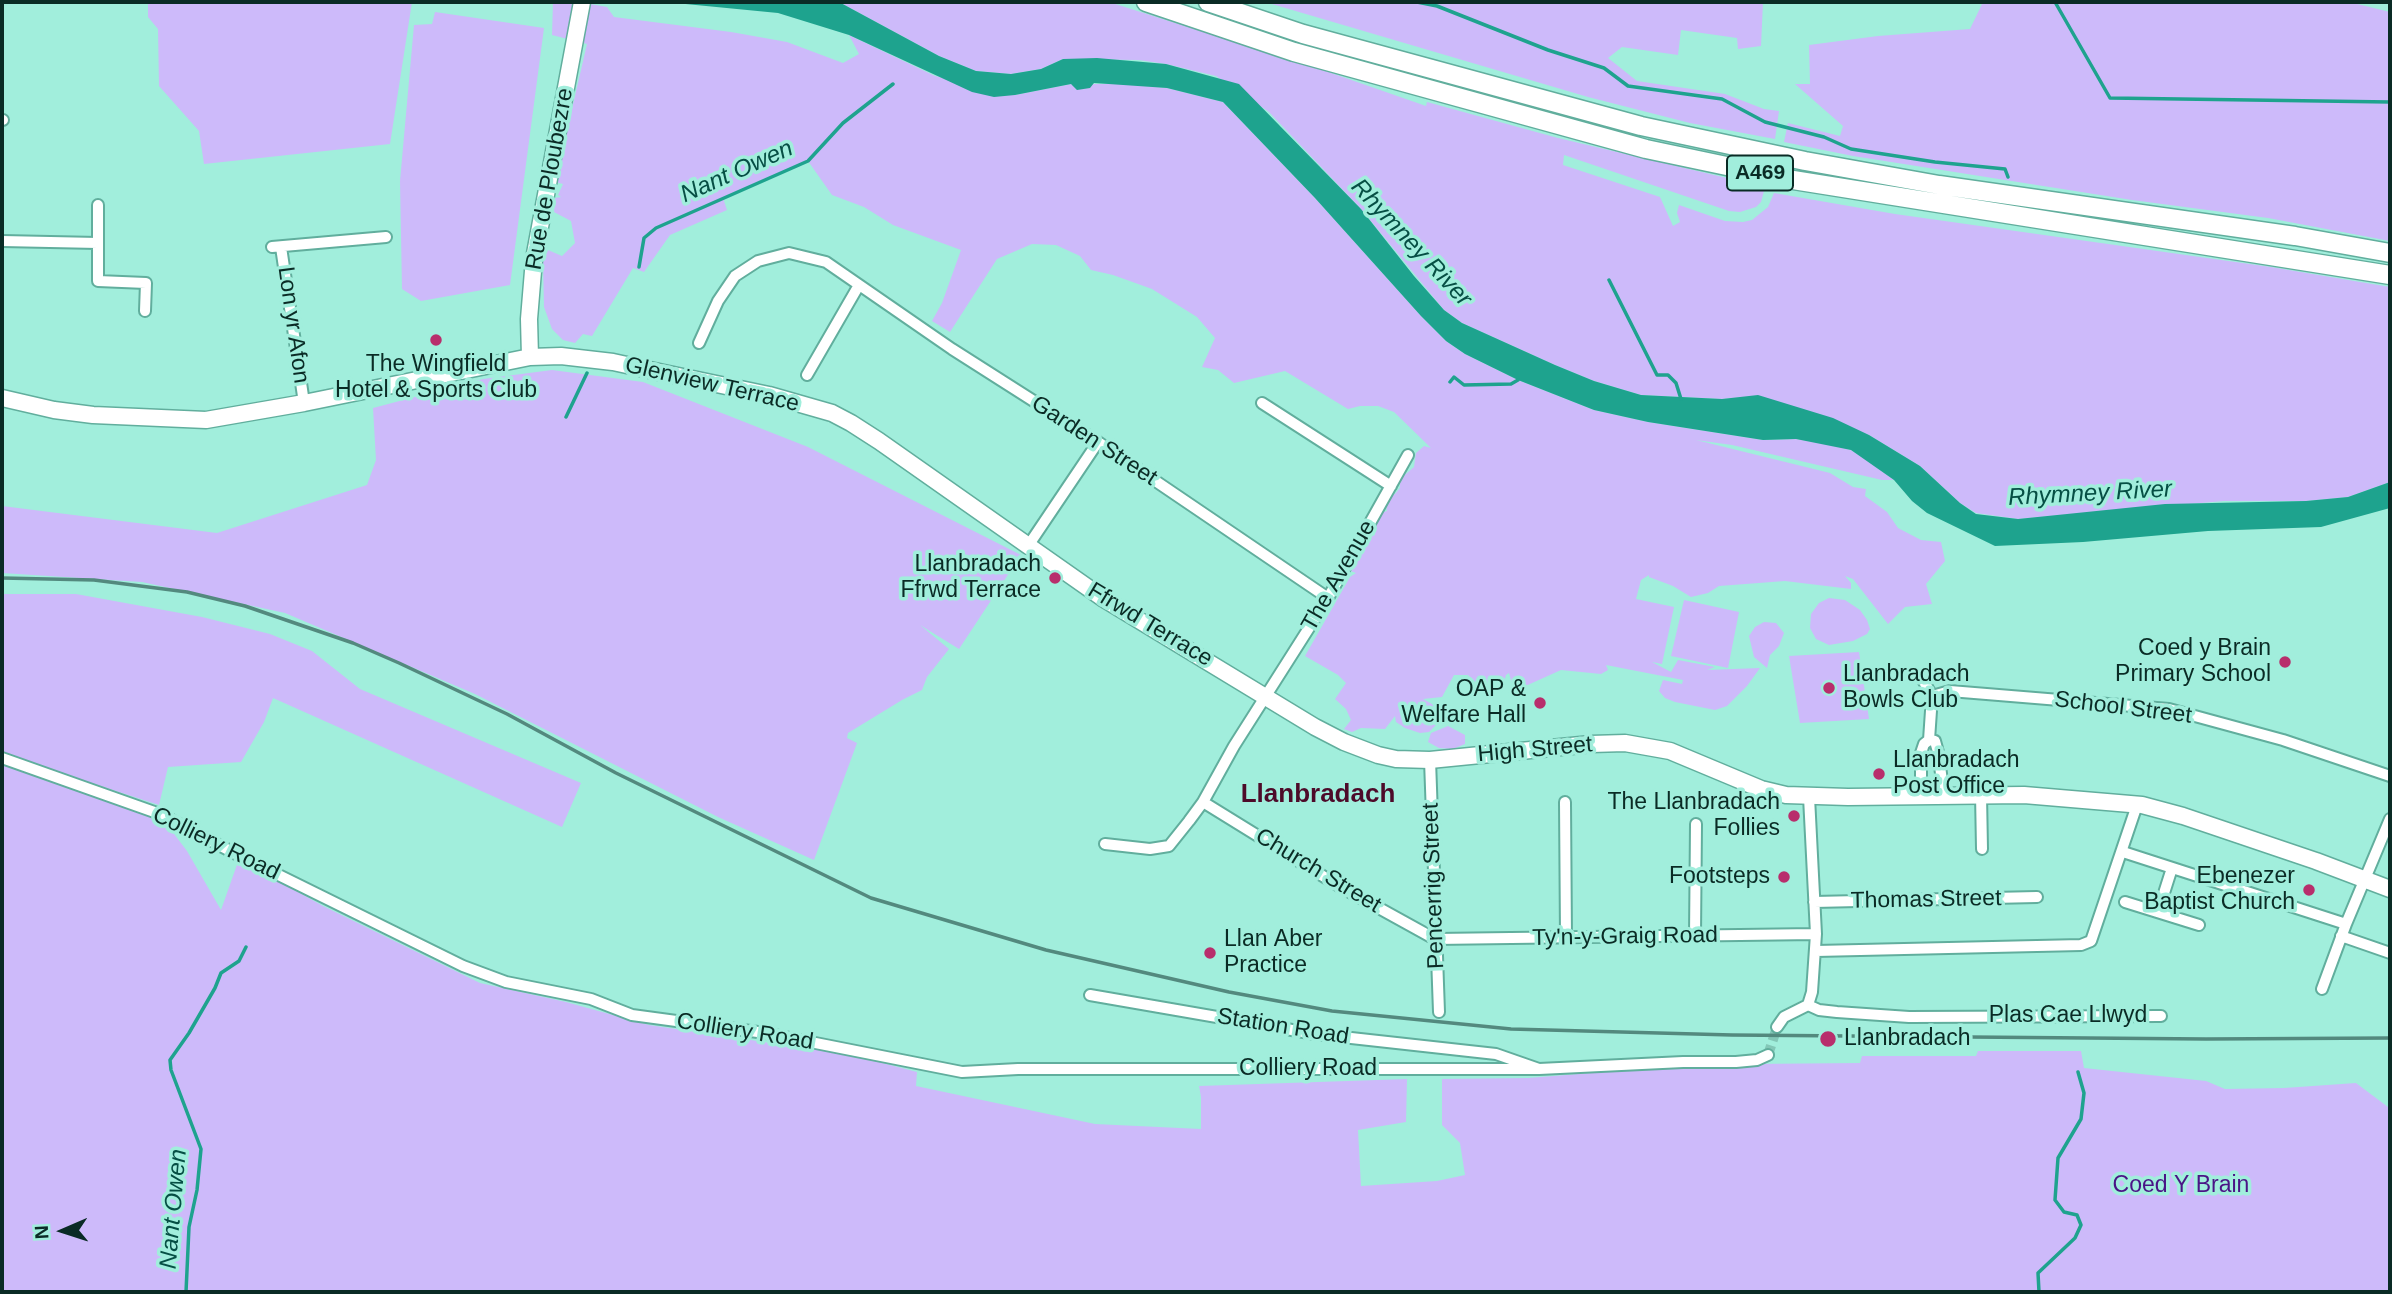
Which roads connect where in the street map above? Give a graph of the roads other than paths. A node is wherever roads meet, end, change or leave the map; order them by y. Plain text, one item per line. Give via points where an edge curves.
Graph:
1 (582, 2) edge
2 (1146, 2) edge
3 (1208, 2) edge
4 (98, 205) dead end
5 (386, 237) dead end
6 (2, 241) edge
7 (98, 243) junction
8 (2390, 253) edge
9 (2390, 275) edge
10 (859, 285) junction
11 (145, 312) dead end
12 (699, 343) dead end
13 (530, 357) junction
14 (807, 375) dead end
15 (2, 398) edge
16 (304, 403) junction
17 (1262, 403) dead end
18 (1098, 442) junction
19 (1408, 455) dead end
20 (1391, 486) junction
21 (1032, 549) junction
22 (1328, 598) junction
23 (1923, 680) dead end
24 (1268, 696) junction
25 (1932, 696) junction
26 (1929, 740) junction
27 (2, 758) edge
28 (1430, 760) junction
29 (2390, 776) edge
30 (1981, 794) junction
31 (1944, 795) junction
32 (1920, 796) junction
33 (1809, 797) junction
34 (1203, 802) junction
35 (1565, 802) dead end
36 (2137, 804) junction
37 (2390, 819) edge
38 (1696, 824) dead end
39 (1105, 844) dead end
40 (1982, 849) dead end
41 (2123, 852) junction
42 (2172, 868) junction
43 (2365, 879) junction
44 (2390, 890) edge
45 (2037, 897) dead end
46 (1814, 902) junction
47 (2125, 902) dead end
48 (2158, 912) junction
49 (2346, 924) junction
50 (2199, 925) dead end
51 (1816, 934) junction
52 (1695, 936) junction
53 (2341, 936) junction
54 (1566, 937) junction
55 (1435, 939) junction
56 (1816, 951) junction
57 (2390, 953) edge
58 (2322, 989) dead end
59 (1090, 995) dead end
60 (1808, 1005) junction
61 (1439, 1012) dead end
62 (2161, 1016) dead end
63 (1777, 1027) tunnel mouth
64 (1768, 1055) dead end
65 (1539, 1069) junction

1 - 13 street, Rue de Ploubezre via 534,259
2 - 9 main road, A469 via 1294,52 1646,149 1793,180
3 - 8 main road, A469 via 1303,34 1641,126 1939,185
4 - 7 street
5 - 16 street, Lon yr Afon via 276,247
6 - 7 street
7 - 11 street via 98,281 146,283
10 - 12 street, Garden Street via 826,262 789,253 758,261 735,276
10 - 14 street
10 - 18 street, Garden Street
13 - 16 street, Glenview Terrace
13 - 21 street, Glenview Terrace via 613,362 769,395 832,414 879,441
15 - 16 street, Glenview Terrace via 67,412 206,420
17 - 20 street
18 - 21 street
18 - 22 street, Garden Street
19 - 20 street, The Avenue
20 - 22 street, The Avenue
21 - 24 street, Ffrwd Terrace via 1104,599
22 - 24 street, The Avenue
23 - 25 street
24 - 28 street, High Street via 1355,746 1395,760
24 - 34 street, The Avenue
25 - 26 street
25 - 29 street, School Street via 1951,691 2169,709
26 - 31 street via 1935,741
26 - 32 street via 1921,753
27 - 65 street, Colliery Road via 160,814 463,966 506,982 591,999 632,1015 765,1033 962,1072
28 - 33 street, High Street via 1625,743 1670,751 1761,789
28 - 55 street, Pencerrig Street
30 - 31 street, High Street
30 - 36 street, High Street
30 - 40 street
31 - 32 street, High Street
32 - 33 street, High Street
33 - 46 street
34 - 39 street, The Avenue via 1168,846 1150,849
34 - 55 street, Church Street
35 - 54 street
36 - 41 street
36 - 43 street, High Street
37 - 43 street
38 - 52 street
41 - 42 street
41 - 56 street via 2091,942
42 - 48 street
42 - 49 street
43 - 44 street, High Street
43 - 49 street
45 - 46 street, Thomas Street
46 - 51 street
47 - 48 street
48 - 50 street
49 - 53 street
51 - 52 street, Ty'n-y-Graig Road
51 - 56 street
52 - 54 street, Ty'n-y-Graig Road
53 - 57 street
53 - 58 street
54 - 55 street, Ty'n-y-Graig Road
55 - 61 street, Pencerrig Street
56 - 60 street
59 - 65 street, Station Road via 1327,1035 1496,1054
60 - 62 street, Plas Cae Llwyd via 1819,1010 1909,1017
60 - 63 street via 1784,1017
64 - 65 street, Station Road via 1735,1062

